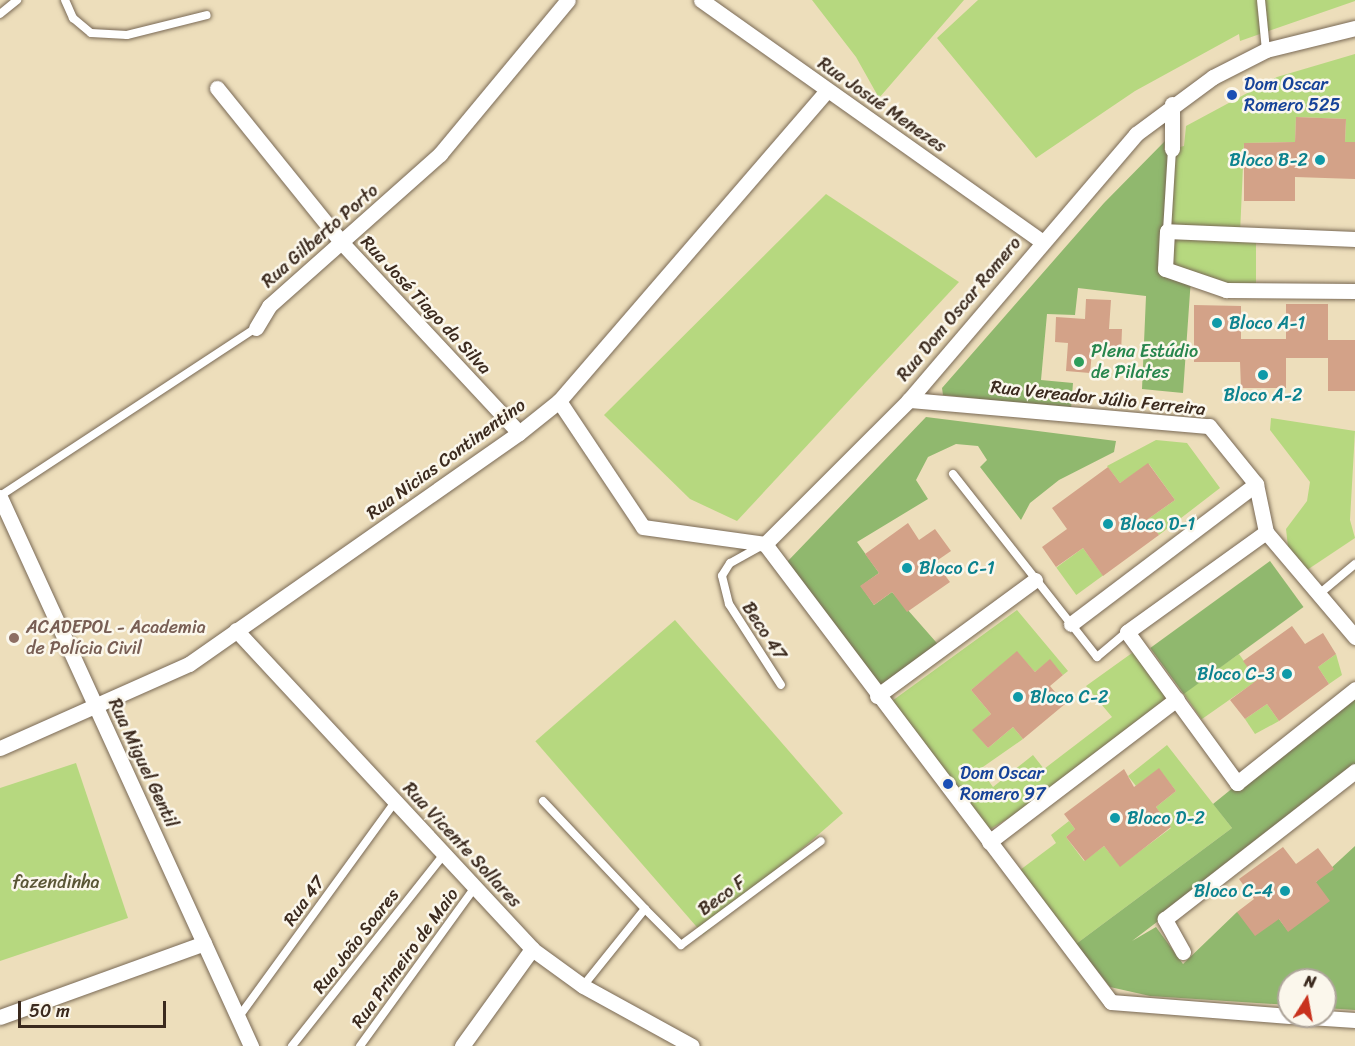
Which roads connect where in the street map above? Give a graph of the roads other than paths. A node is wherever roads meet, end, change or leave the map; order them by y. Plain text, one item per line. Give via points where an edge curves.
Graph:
1 (18, 0) edge
2 (65, 0) edge
3 (568, 0) edge
4 (701, 0) edge
5 (1261, 0) edge
6 (0, 14) edge
7 (207, 15) dead end
8 (1355, 28) edge
9 (1266, 50) junction
10 (218, 88) dead end
11 (827, 91) junction
12 (1172, 104) junction
13 (1172, 149) joint
14 (1167, 231) junction
15 (1355, 239) edge
16 (1041, 241) junction
17 (343, 244) junction
18 (1355, 291) edge
19 (256, 328) joint
20 (909, 400) junction
21 (559, 401) junction
22 (519, 433) junction
23 (953, 474) dead end
24 (1256, 484) junction
25 (0, 497) edge
26 (1266, 532) junction
27 (765, 544) junction
28 (1355, 564) edge
29 (1035, 580) junction
30 (1319, 594) junction
31 (1071, 624) junction
32 (236, 630) junction
33 (1127, 632) junction
34 (1355, 637) edge
35 (781, 685) dead end
36 (1355, 689) edge
37 (877, 696) junction
38 (1178, 699) junction
39 (96, 709) junction
40 (0, 748) edge
41 (1355, 771) edge
42 (543, 801) dead end
43 (395, 802) junction
44 (821, 841) dead end
45 (989, 842) junction
46 (444, 854) junction
47 (475, 887) junction
48 (645, 909) junction
49 (204, 943) junction
50 (532, 949) junction
51 (1183, 952) dead end
52 (583, 986) junction
53 (1277, 1015) edge
54 (0, 1017) edge
55 (238, 1018) junction
56 (1337, 1019) edge
57 (1355, 1020) edge
58 (250, 1046) edge
59 (292, 1046) edge
60 (360, 1046) edge
61 (462, 1046) edge
62 (692, 1046) edge

1 - 6 lane
2 - 7 lane via 73,18 91,33 126,35
3 - 17 street, Rua Gilberto Porto via 440,154
4 - 11 street, Rua Josué Menezes
5 - 9 lane
8 - 9 street, Rua Dom Oscar Romero
9 - 12 street, Rua Dom Oscar Romero
10 - 17 street, Rua José Tiago da Silva
11 - 16 street, Rua Josué Menezes
11 - 21 street, Rua Nicias Continentino
12 - 13 street
12 - 16 street, Rua Dom Oscar Romero via 1136,134
13 - 14 lane
14 - 15 street
14 - 18 street via 1165,269 1226,290
16 - 20 street, Rua Dom Oscar Romero
17 - 19 street, Rua Gilberto Porto via 269,306
17 - 22 street, Rua José Tiago da Silva
19 - 25 lane, Rua Gilberto Porto
20 - 24 street, Rua Vereador Júlio Ferreira via 1209,426
20 - 27 street, Rua Dom Oscar Romero
21 - 22 street, Rua Nicias Continentino
21 - 27 street via 643,527
22 - 32 street, Rua Nicias Continentino
23 - 29 lane
24 - 26 street, Rua Vereador Júlio Ferreira
24 - 31 street
25 - 39 street, Rua Miguel Gentil
26 - 30 street, Rua Vereador Júlio Ferreira
26 - 33 street
27 - 35 lane, Beco 47 via 730,564 722,576 729,604
27 - 37 street
28 - 30 lane
29 - 31 lane
29 - 37 street
30 - 34 street, Rua Vereador Júlio Ferreira
31 - 33 lane via 1097,657
32 - 39 street, Rua Nicias Continentino via 189,664
32 - 43 street, Rua Vicente Sollares
33 - 38 street
36 - 38 street via 1237,783
37 - 45 street
38 - 45 street
39 - 40 street, Rua Nicias Continentino
39 - 49 street, Rua Miguel Gentil
41 - 51 street via 1165,919
42 - 48 lane, Beco F
43 - 46 street, Rua Vicente Sollares
43 - 55 lane, Rua 47
44 - 48 lane, Beco F via 681,945
45 - 53 street via 1111,1002
46 - 47 street, Rua Vicente Sollares
46 - 59 lane, Rua João Soares
47 - 50 street, Rua Vicente Sollares
47 - 60 lane, Rua Primeiro de Maio
48 - 52 lane
49 - 54 street
49 - 55 street, Rua Miguel Gentil
50 - 52 street, Rua Vicente Sollares
50 - 61 street
52 - 62 street, Rua Vicente Sollares
55 - 58 street, Rua Miguel Gentil
56 - 57 street

